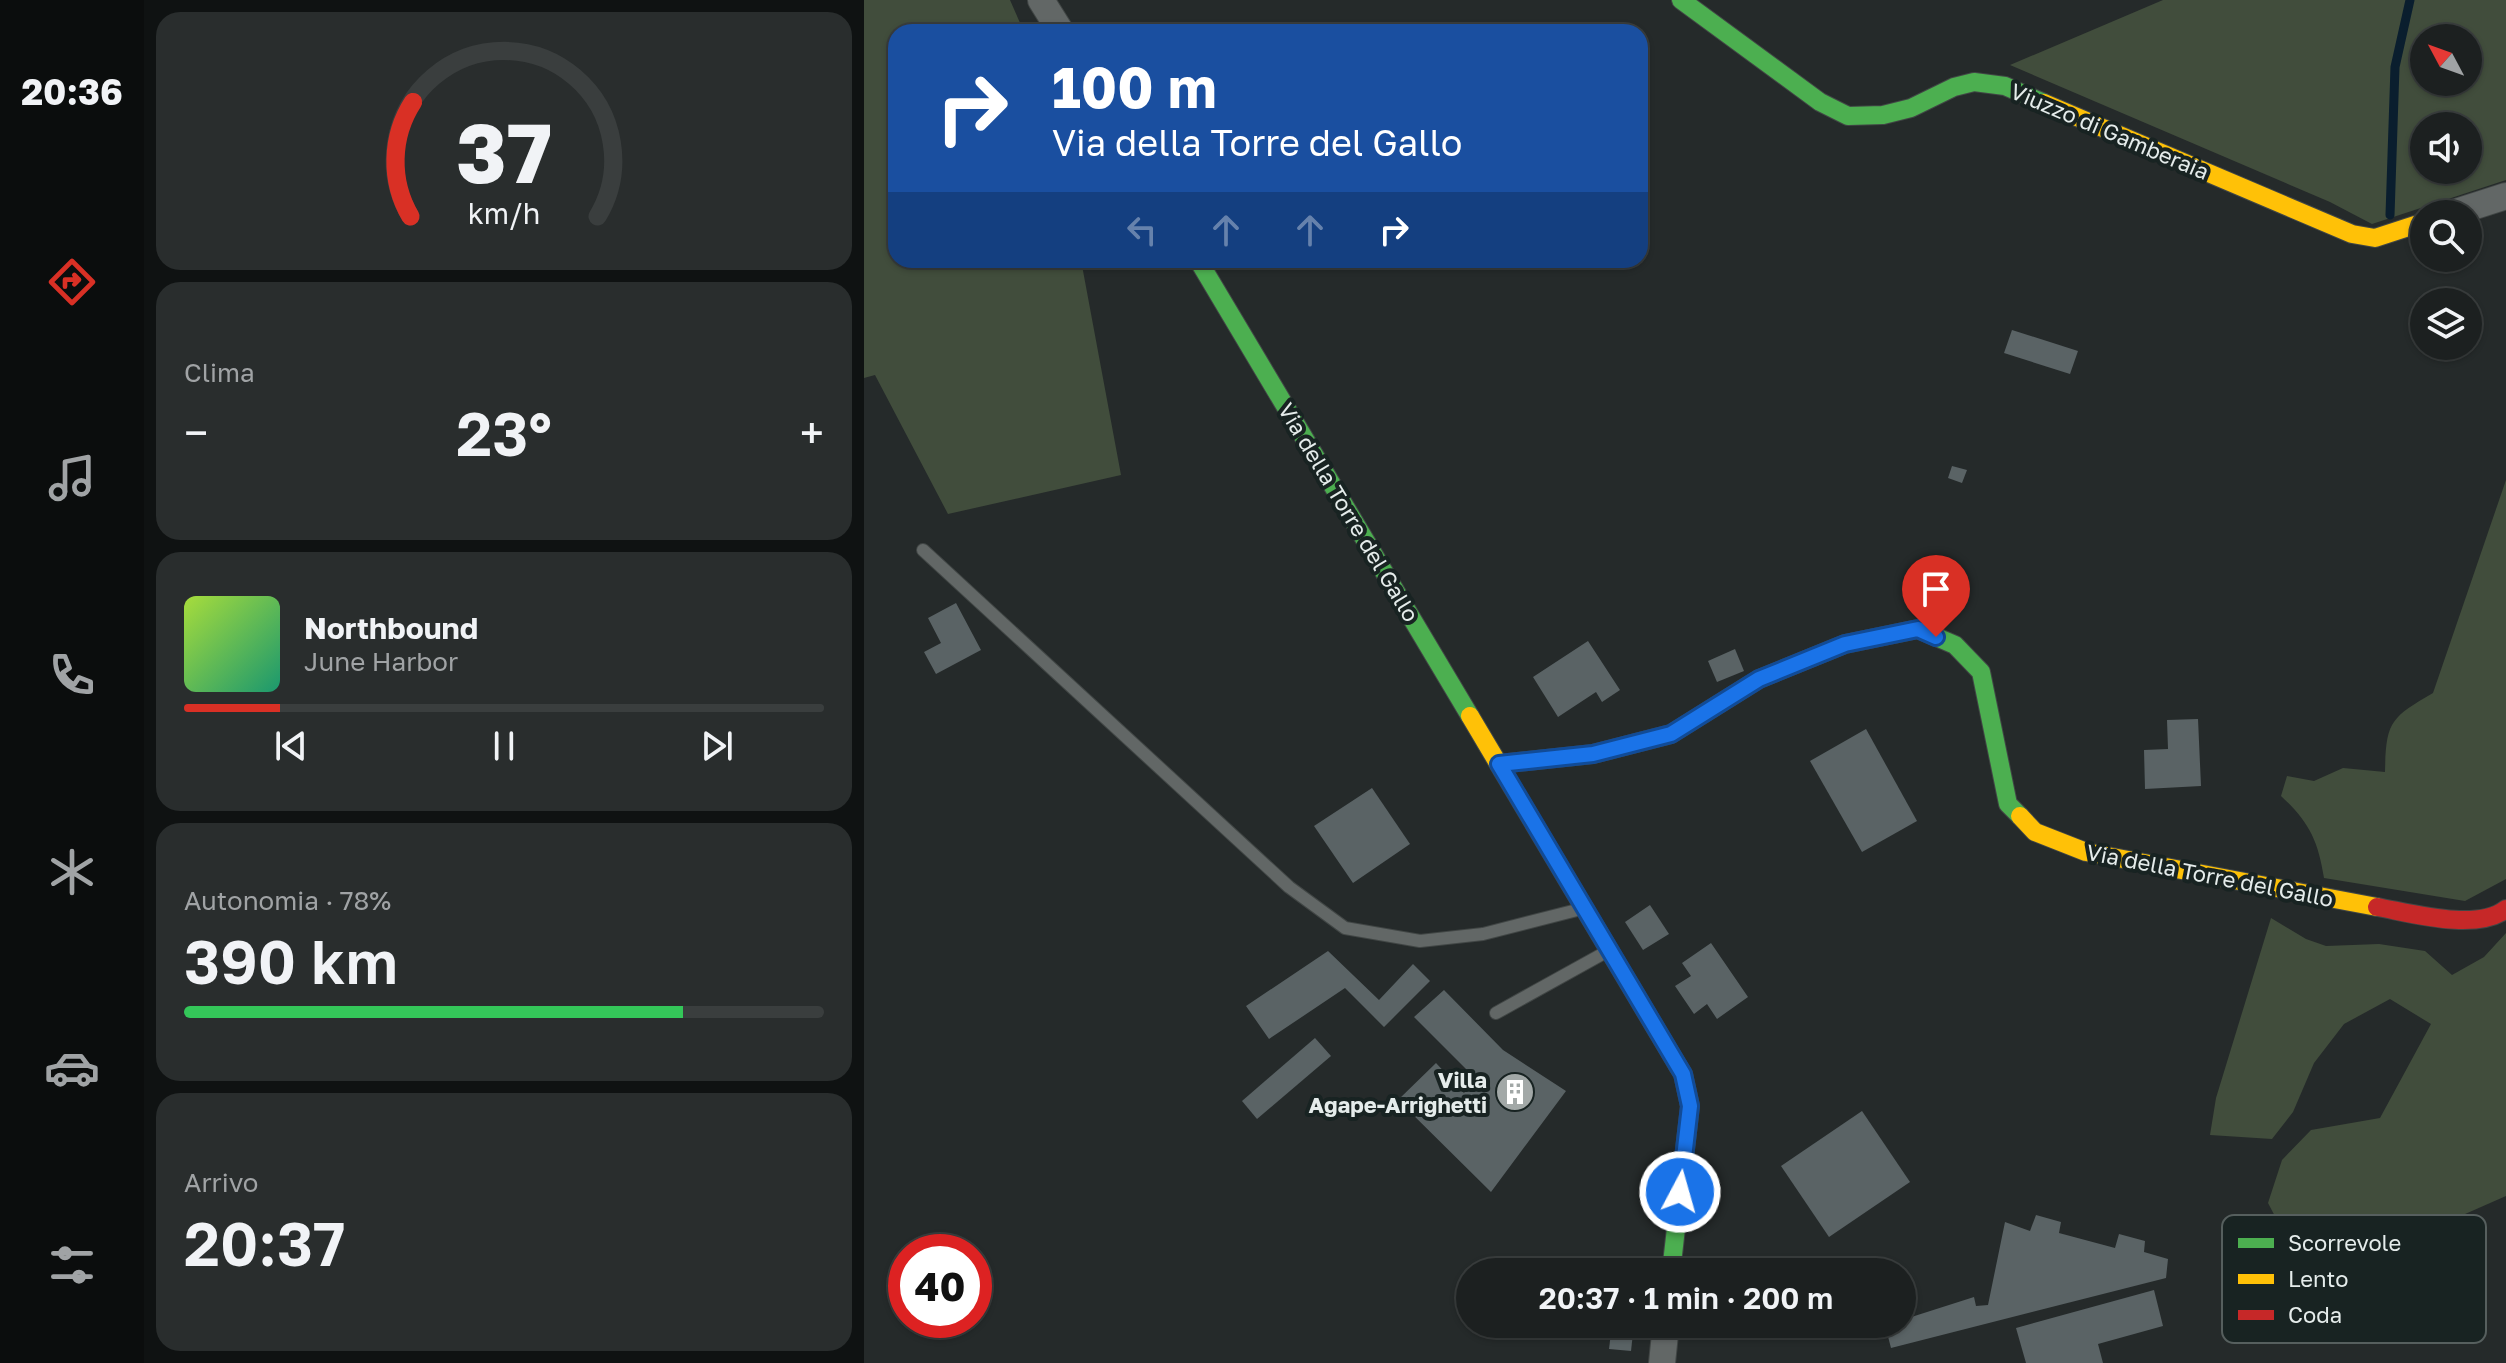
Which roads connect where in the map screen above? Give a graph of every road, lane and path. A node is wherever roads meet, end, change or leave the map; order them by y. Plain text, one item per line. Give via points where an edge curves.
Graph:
1 (1041, 0) edge
2 (1681, 0) edge
3 (1056, 24) edge
4 (2506, 196) edge
5 (2482, 204) edge
6 (2410, 227) edge
7 (1203, 268) edge
8 (923, 550) dead end
9 (1499, 764) junction
10 (1584, 909) junction
11 (2506, 909) edge
12 (1609, 950) junction
13 (1496, 1013) dead end
14 (1673, 1258) edge
15 (1665, 1338) edge
16 (1662, 1363) edge

1 - 3 street
2 - 6 street, Viuzzo di Gamberaia via 1820,102 1848,116 1911,108 1974,82 2005,86 2352,234 2375,238
4 - 5 street
7 - 9 street, Via della Torre del Gallo
8 - 10 lane via 1289,887 1345,928 1420,941 1483,934
9 - 10 street, Via della Torre del Gallo
9 - 11 street, Via della Torre del Gallo via 1593,754 1671,734 1759,679 1845,644 1918,629 1955,645 1981,672 2008,804 2035,832 2086,852 2363,905 2455,920 2497,916
10 - 12 street, Via della Torre del Gallo
12 - 13 lane
12 - 14 street, Via della Torre del Gallo via 1683,1074 1690,1106
15 - 16 street

